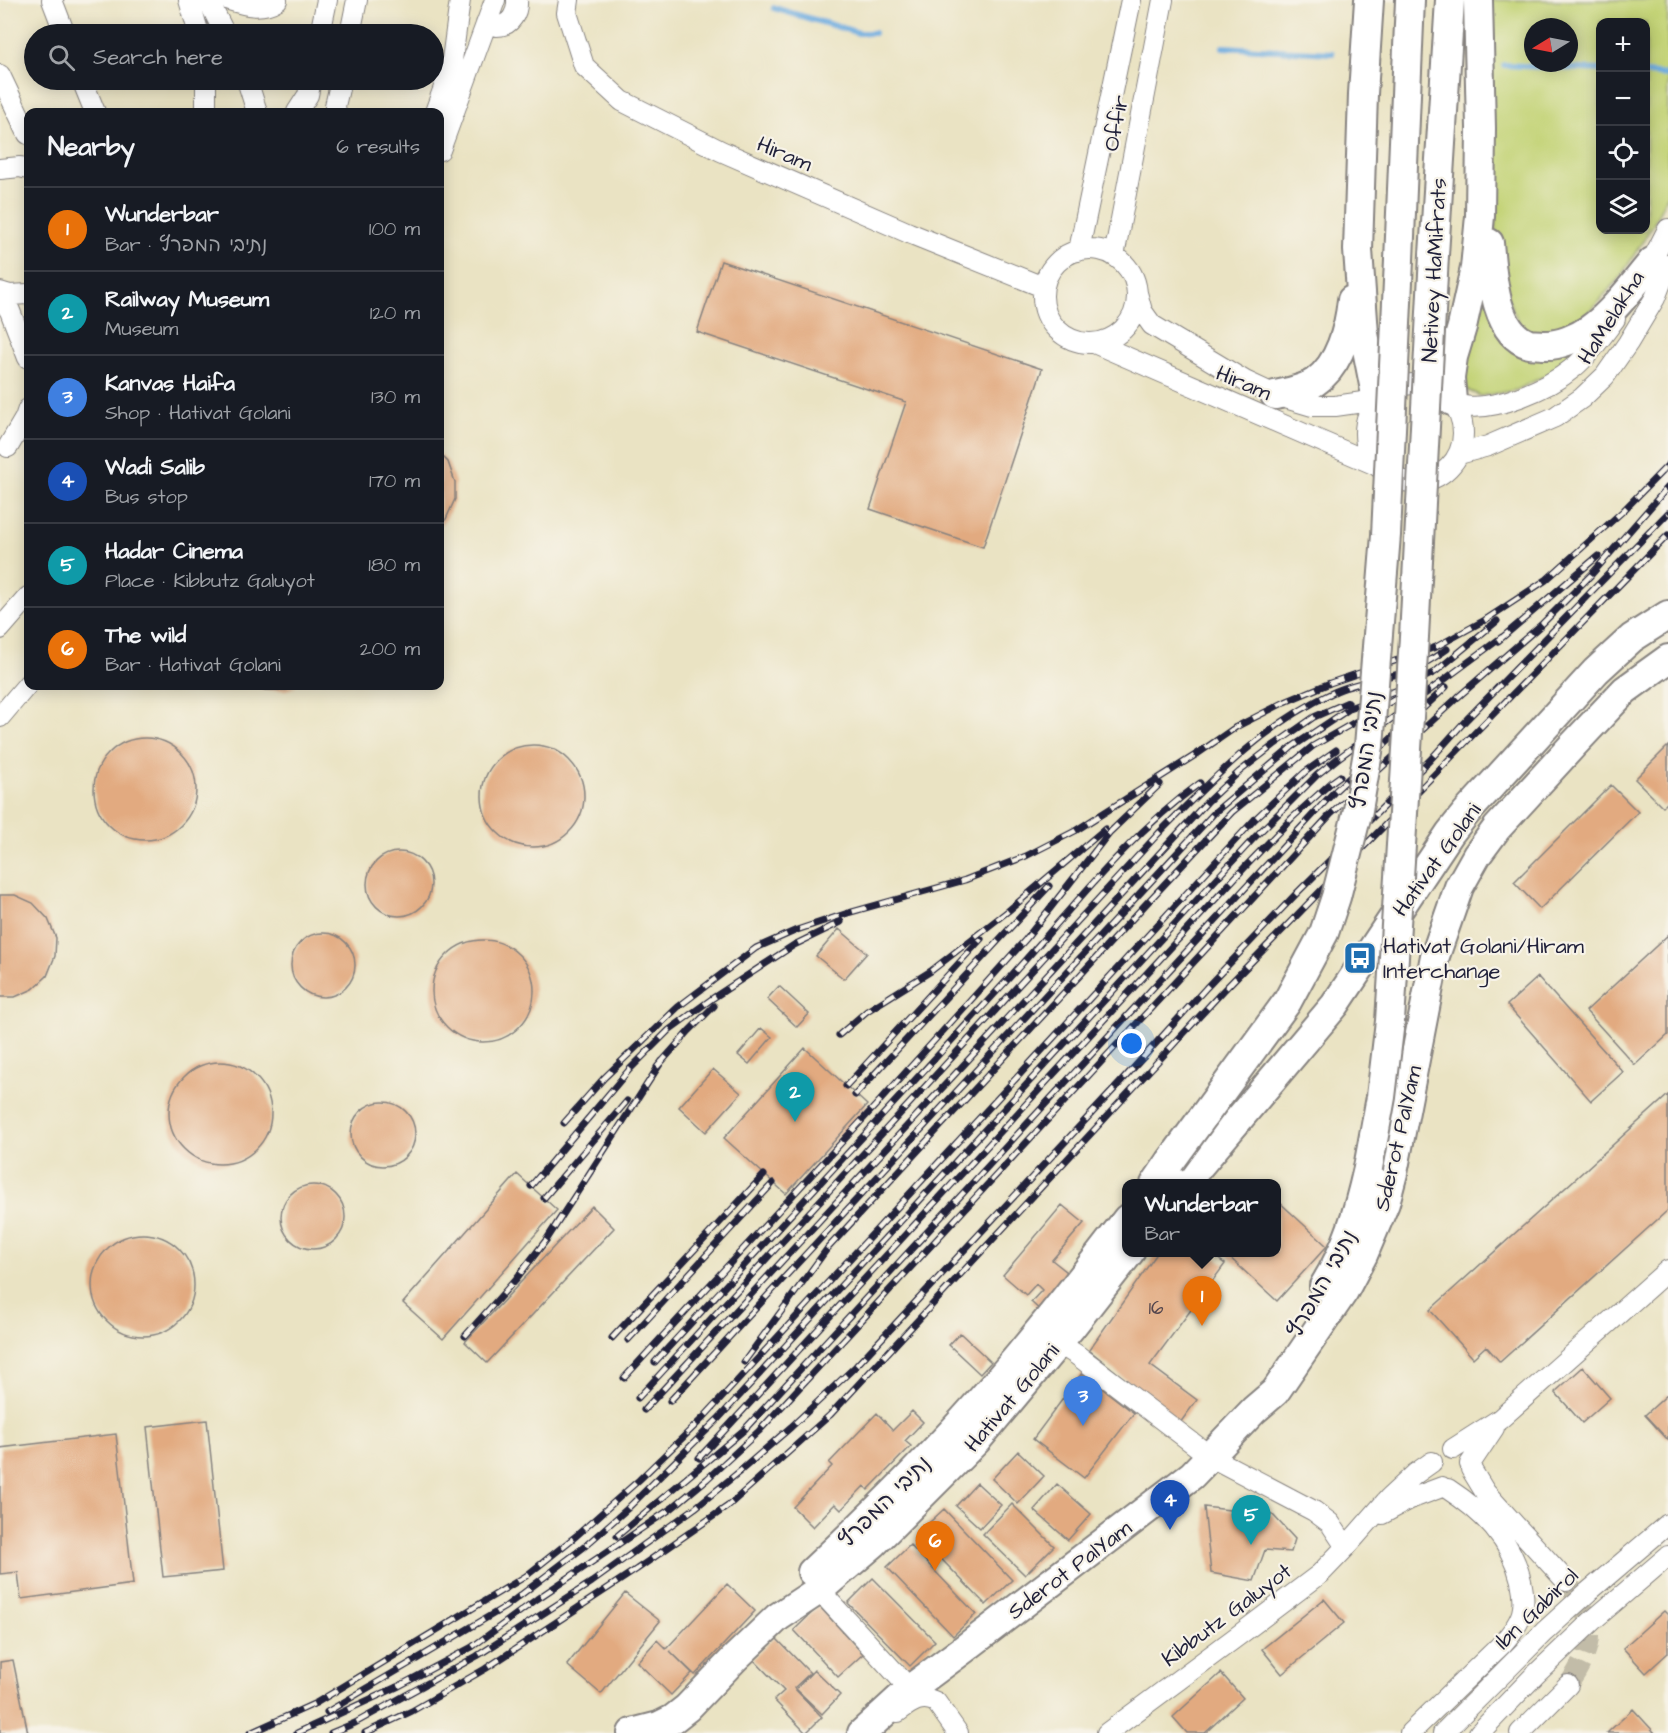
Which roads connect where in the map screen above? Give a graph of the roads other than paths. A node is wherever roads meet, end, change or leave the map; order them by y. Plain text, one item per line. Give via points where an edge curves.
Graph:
1 (52, 0) edge
2 (189, 0) edge
3 (208, 0) edge
4 (229, 0) edge
5 (277, 0) edge
6 (327, 0) edge
7 (357, 0) edge
8 (460, 0) edge
9 (495, 0) edge
10 (517, 0) edge
11 (568, 0) edge
12 (1131, 0) edge
13 (1163, 0) edge
14 (1369, 0) edge
15 (1410, 0) edge
16 (1450, 0) edge
17 (1478, 0) edge
18 (61, 24) edge
19 (196, 24) edge
20 (220, 24) edge
21 (322, 24) edge
22 (352, 24) edge
23 (486, 24) junction
24 (0, 75) edge
25 (444, 87) edge
26 (86, 90) edge
27 (206, 90) edge
28 (249, 90) edge
29 (309, 90) edge
30 (339, 90) edge
31 (443, 90) edge
32 (93, 108) edge
33 (206, 108) edge
34 (256, 108) edge
35 (300, 108) edge
36 (335, 108) edge
37 (436, 108) edge
38 (24, 125) edge
39 (1481, 128) junction
40 (444, 139) edge
41 (24, 168) edge
42 (0, 169) edge
43 (1668, 229) edge
44 (1079, 250) junction
45 (1358, 250) junction
46 (1114, 256) junction
47 (1399, 260) joint
48 (1660, 263) edge
49 (1043, 287) junction
50 (1136, 288) junction
51 (0, 294) edge
52 (24, 294) edge
53 (1094, 343) junction
54 (24, 348) edge
55 (1275, 395) junction
56 (1377, 400) junction
57 (1452, 401) junction
58 (24, 420) edge
59 (24, 441) edge
60 (1459, 454) junction
61 (1376, 465) junction
62 (24, 602) edge
63 (1668, 615) edge
64 (0, 629) edge
65 (1668, 659) edge
66 (24, 689) edge
67 (0, 717) edge
68 (1368, 1168) joint
69 (1170, 1176) edge
70 (1122, 1226) edge
71 (1126, 1257) edge
72 (1668, 1270) edge
73 (1053, 1347) junction
74 (1254, 1410) junction
75 (1500, 1419) junction
76 (1453, 1449) junction
77 (1211, 1457) junction
78 (1432, 1462) junction
79 (1470, 1466) junction
80 (1445, 1488) junction
81 (1366, 1524) junction
82 (1668, 1524) edge
83 (1346, 1547) junction
84 (1668, 1556) edge
85 (1566, 1581) tunnel mouth
86 (819, 1590) junction
87 (778, 1617) junction
88 (1568, 1685) tunnel mouth
89 (913, 1694) junction
90 (632, 1733) edge
91 (862, 1733) edge
92 (866, 1733) edge
93 (958, 1733) edge
94 (1107, 1733) edge
95 (1410, 1733) edge
96 (1443, 1733) edge
97 (1479, 1733) edge
98 (1520, 1733) edge

1 - 18 street
2 - 19 street
3 - 20 street
4 - 5 street via 250,7
6 - 21 street
7 - 22 street
8 - 25 street via 451,68
9 - 23 street
10 - 23 street via 518,9 510,21 498,26
11 - 49 street, Hiram via 567,13 584,66 622,101 722,151
12 - 44 street, Offir
13 - 46 street, Offir
14 - 45 highway
15 - 47 highway, Netivey HaMifrats
16 - 68 highway, Netivey HaMifrats, bridge via 1390,1021 1382,1097
17 - 39 highway
23 - 40 street
24 - 38 street
26 - 32 street
27 - 33 street
28 - 34 street
29 - 35 street
30 - 36 street
31 - 37 street
39 - 48 highway via 1492,276 1504,321 1515,336 1529,344 1548,345 1572,339 1591,329
39 - 57 highway via 1477,250 1453,357
41 - 42 street
43 - 48 street, HaMelakha
44 - 46 street via 1097,250
44 - 49 street via 1056,263
45 - 55 highway via 1344,338 1329,369 1314,383
45 - 56 highway via 1364,334
46 - 50 street via 1132,275
47 - 69 highway, נתיבי המפרץ, bridge via 1386,535 1369,746 1358,810 1324,933 1287,1002
48 - 57 street, HaMelakha via 1573,369 1512,401 1483,406 1464,406
48 - 60 street, HaMelakha via 1655,298 1605,376 1582,398 1555,417
49 - 53 street via 1047,316 1055,328 1066,337
50 - 53 street via 1136,304 1122,331
50 - 55 street, Hiram via 1142,311 1152,325
51 - 52 street
51 - 54 street
53 - 61 street, Hiram
55 - 56 street, Hiram via 1312,406
56 - 57 street via 1407,384 1424,384
56 - 61 street via 1365,432
57 - 60 street via 1464,427
58 - 59 street via 8,447
60 - 61 street via 1437,478 1420,483 1389,476
62 - 64 street
63 - 69 highway, Hativat Golani via 1632,638 1596,671 1466,813 1335,1005
65 - 74 highway, Sderot PalYam via 1625,690 1497,828 1459,887 1435,956 1385,1203 1344,1291 1275,1392
66 - 67 street
68 - 74 highway, נתיבי המפרץ via 1356,1221 1343,1251 1281,1353
70 - 87 highway, נתיבי המפרץ via 1057,1311 964,1419 807,1578
71 - 73 highway, Hativat Golani
72 - 75 street
73 - 77 street via 1066,1348 1077,1355
73 - 86 highway, Hativat Golani via 977,1440 874,1543
74 - 77 highway, Sderot PalYam
75 - 76 street
75 - 79 street
76 - 78 street via 1440,1452
76 - 79 street via 1465,1455
77 - 83 street via 1314,1511 1330,1523
77 - 89 highway, Sderot PalYam via 964,1649
78 - 80 street via 1431,1474
78 - 81 street, Kibbutz Galuyot via 1402,1485
79 - 80 street via 1464,1484
79 - 85 street via 1485,1492
80 - 81 street, Kibbutz Galuyot via 1410,1499
80 - 95 street via 1473,1507 1506,1544 1517,1563 1523,1591 1522,1613 1514,1631 1502,1644
81 - 83 street, Kibbutz Galuyot
82 - 96 street, Ibn Gabirol via 1544,1632
83 - 94 street, Kibbutz Galuyot via 1320,1574
84 - 97 street via 1592,1620
86 - 87 highway, Hativat Golani
86 - 89 street
87 - 90 highway, Hativat Golani via 680,1714 659,1726
88 - 98 street
89 - 91 highway, Sderot PalYam
89 - 92 street, Sderot PalYam
89 - 93 street via 936,1702

